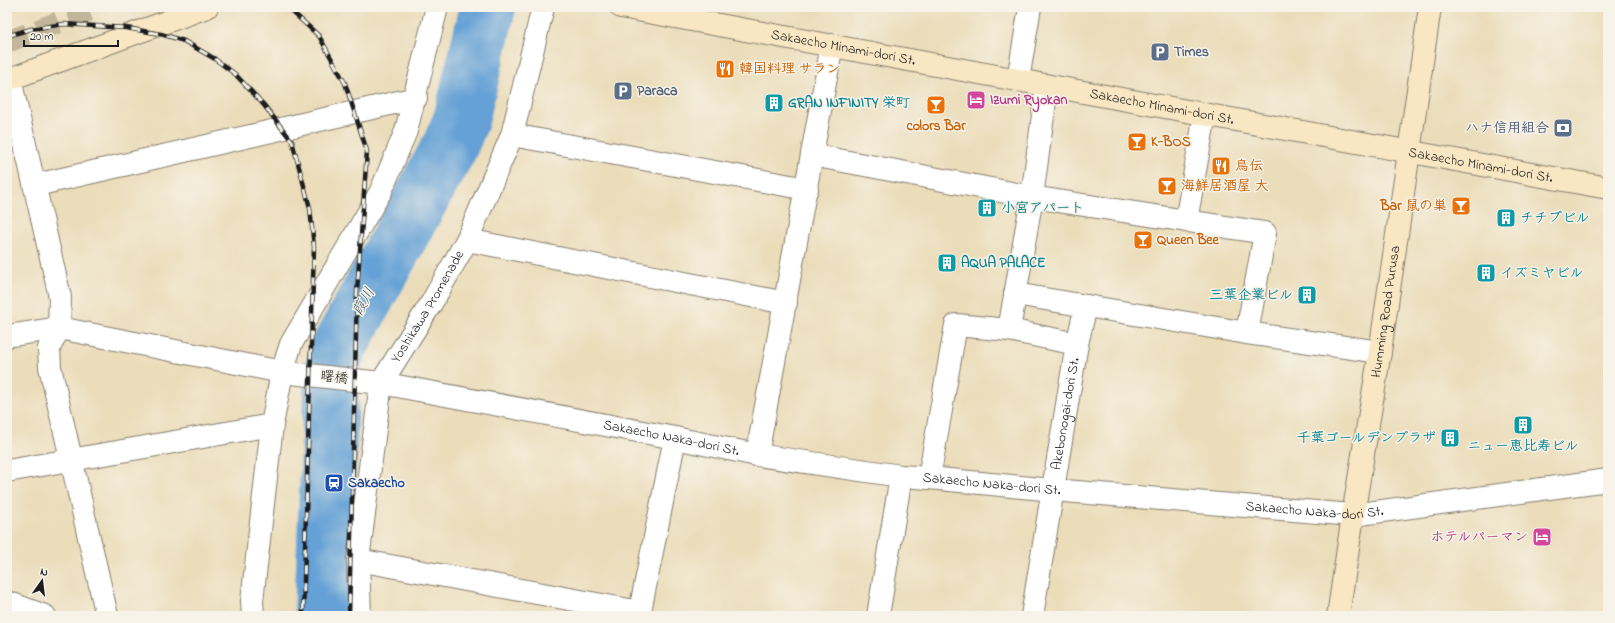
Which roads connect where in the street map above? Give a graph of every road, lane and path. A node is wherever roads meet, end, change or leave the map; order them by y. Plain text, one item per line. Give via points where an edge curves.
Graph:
1 (207, 7) edge
2 (437, 7) edge
3 (543, 7) edge
4 (621, 7) edge
5 (1030, 7) edge
6 (1430, 7) edge
7 (832, 45) junction
8 (8, 80) edge
9 (1018, 80) junction
10 (1047, 86) junction
11 (416, 98) junction
12 (1205, 115) junction
13 (512, 135) junction
14 (1410, 153) junction
15 (812, 155) junction
16 (36, 185) junction
17 (1608, 188) edge
18 (807, 189) junction
19 (1032, 197) junction
20 (1186, 221) junction
21 (466, 240) junction
22 (1015, 294) junction
23 (786, 303) junction
24 (1086, 306) junction
25 (59, 328) junction
26 (1008, 330) junction
27 (1247, 333) junction
28 (7, 336) edge
29 (1077, 344) junction
30 (1380, 352) junction
31 (282, 372) junction
32 (381, 383) junction
33 (272, 425) junction
34 (675, 438) junction
35 (757, 455) junction
36 (71, 460) junction
37 (7, 471) edge
38 (901, 476) junction
39 (929, 478) junction
40 (1608, 480) edge
41 (1053, 490) junction
42 (1353, 515) junction
43 (358, 560) junction
44 (7, 602) edge
45 (640, 614) edge
46 (45, 616) edge
47 (107, 616) edge
48 (254, 616) edge
49 (360, 616) edge
50 (878, 616) edge
51 (1032, 616) edge
52 (1338, 616) edge

1 - 8 street
2 - 11 street
3 - 13 street, Yoshikawa Promenade
4 - 7 street, Sakaecho Minami-dori St.
5 - 9 street
6 - 14 street, Humming Road Purusa
7 - 9 street, Sakaecho Minami-dori St.
7 - 15 street
8 - 16 street
9 - 10 street, Sakaecho Minami-dori St.
10 - 12 street, Sakaecho Minami-dori St.
10 - 19 street
11 - 16 street
11 - 31 street via 406,131 381,191 291,344
12 - 14 street, Sakaecho Minami-dori St.
12 - 20 street
13 - 18 street
13 - 21 street, Yoshikawa Promenade
14 - 17 street, Sakaecho Minami-dori St.
14 - 30 street, Humming Road Purusa
15 - 18 street
15 - 19 street
16 - 25 street via 60,297
18 - 23 street
19 - 20 street
19 - 22 street
20 - 27 street via 1264,233
21 - 23 street
21 - 32 street, Yoshikawa Promenade via 432,302
22 - 24 street
22 - 26 street
23 - 35 street
24 - 27 street
24 - 29 street, Akebonogai-dori St.
25 - 28 street, 曙橋
25 - 31 street, 曙橋
25 - 36 street via 49,348 50,367
26 - 29 street
26 - 39 street via 956,325
27 - 30 street
29 - 41 street, Akebonogai-dori St.
30 - 42 street, Humming Road Purusa
31 - 32 street, 曙橋
31 - 33 street
32 - 34 street, Sakaecho Naka-dori St.
32 - 43 street, Yoshikawa Promenade
33 - 36 street
33 - 48 street via 252,601
34 - 35 street, Sakaecho Naka-dori St.
34 - 45 street
35 - 38 street, Sakaecho Naka-dori St.
36 - 37 street
36 - 47 street
38 - 39 street, Sakaecho Naka-dori St.
38 - 50 street
39 - 41 street, Sakaecho Naka-dori St.
40 - 42 street, Sakaecho Naka-dori St.
41 - 42 street, Sakaecho Naka-dori St.
41 - 51 street, Akebonogai-dori St.
42 - 52 street, Humming Road Purusa
43 - 45 street
43 - 49 street, Yoshikawa Promenade
44 - 46 street

